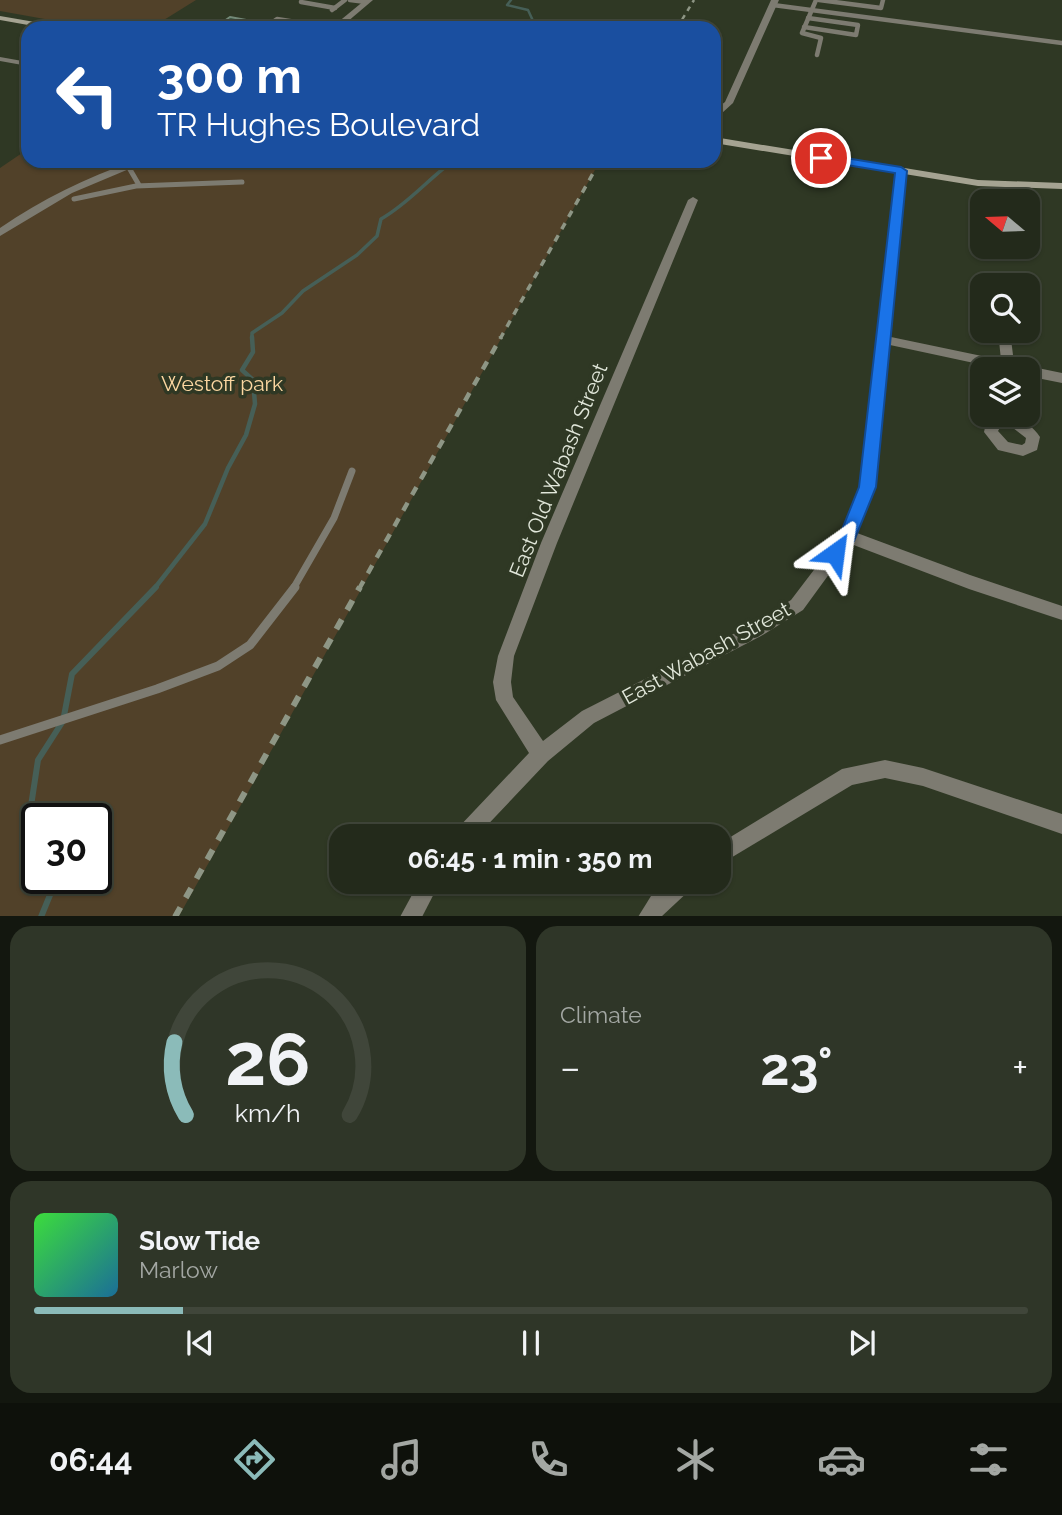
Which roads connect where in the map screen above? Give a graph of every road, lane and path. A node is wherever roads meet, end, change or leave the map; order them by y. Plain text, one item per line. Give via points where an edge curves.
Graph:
1 (347, 0) edge
2 (818, 0) edge
3 (883, 0) edge
4 (368, 1) edge
5 (301, 2) dead end
6 (774, 2) edge
7 (335, 8) junction
8 (812, 10) junction
9 (330, 11) dead end
10 (0, 18) edge
11 (808, 18) junction
12 (343, 21) edge
13 (21, 22) edge
14 (804, 27) junction
15 (1062, 43) edge
16 (817, 54) dead end
17 (0, 59) edge
18 (21, 63) edge
19 (721, 109) edge
20 (721, 141) edge
21 (123, 168) edge
22 (129, 168) edge
23 (901, 171) junction
24 (242, 182) dead end
25 (139, 186) junction
26 (1062, 186) edge
27 (74, 199) dead end
28 (693, 200) dead end
29 (0, 233) edge
30 (885, 340) junction
31 (970, 359) edge
32 (1040, 374) edge
33 (1062, 378) edge
34 (352, 471) dead end
35 (848, 536) junction
36 (1062, 613) edge
37 (0, 740) edge
38 (541, 754) junction
39 (475, 824) edge
40 (1062, 824) edge
41 (731, 849) edge
42 (423, 894) edge
43 (669, 894) edge
44 (410, 916) edge
45 (648, 916) edge

1 - 4 lane
1 - 7 lane
2 - 3 lane via 881,8
2 - 8 lane
4 - 12 street
5 - 7 lane
6 - 8 lane
6 - 19 street via 729,103
7 - 9 lane
8 - 11 lane
8 - 15 lane
10 - 13 main road
11 - 14 lane
11 - 14 lane via 858,25 856,35
14 - 16 lane via 804,34 821,38
17 - 18 street
20 - 23 main road
21 - 29 street via 54,196
22 - 25 lane
23 - 26 main road via 978,183
23 - 30 street, East Wabash Street
24 - 25 lane
25 - 27 lane
28 - 38 street, East Old Wabash Street via 506,656 505,700
30 - 31 street
30 - 35 street, East Wabash Street via 867,487
32 - 33 street
34 - 37 lane via 334,518 302,578 250,645 218,666 157,690
35 - 36 street
35 - 38 street, East Wabash Street via 797,605 588,717
38 - 39 street, East Wabash Street
40 - 41 street via 923,777 885,769 849,776
42 - 44 street
43 - 45 street

